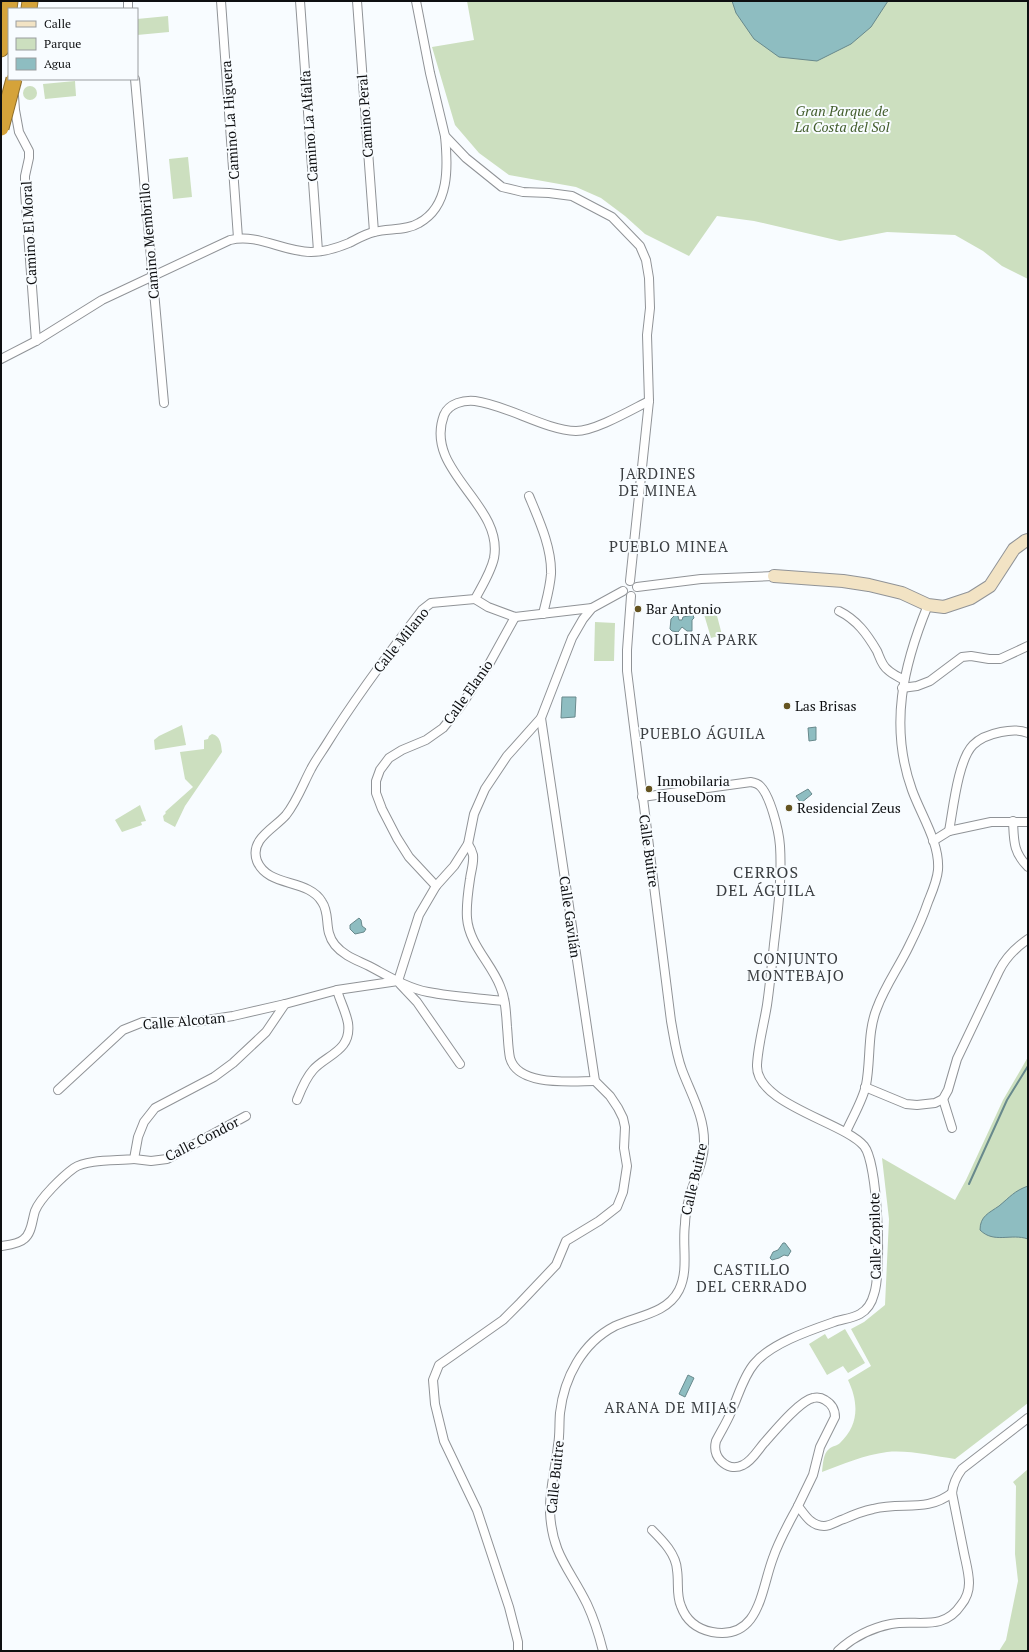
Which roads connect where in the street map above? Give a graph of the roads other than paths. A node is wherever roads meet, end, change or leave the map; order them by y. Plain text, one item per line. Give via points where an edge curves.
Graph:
1 (221, 1) edge
2 (300, 1) edge
3 (357, 1) edge
4 (416, 1) edge
5 (8, 12) edge
6 (1, 49) edge
7 (14, 80) edge
8 (14, 80) edge
9 (135, 80) edge
10 (1, 128) edge
11 (445, 136) junction
12 (374, 232) junction
13 (238, 238) junction
14 (318, 251) junction
15 (152, 276) junction
16 (36, 341) junction
17 (1, 359) edge
18 (649, 401) junction
19 (164, 403) dead end
20 (529, 496) dead end
21 (1028, 540) edge
22 (774, 576) joint
23 (630, 581) junction
24 (637, 587) junction
25 (627, 593) junction
26 (476, 599) junction
27 (928, 606) junction
28 (592, 608) junction
29 (838, 611) dead end
30 (543, 614) junction
31 (515, 617) junction
32 (1028, 646) edge
33 (903, 684) junction
34 (541, 718) junction
35 (1028, 733) edge
36 (642, 797) junction
37 (1013, 821) junction
38 (1028, 822) edge
39 (949, 831) junction
40 (933, 841) junction
41 (468, 844) junction
42 (1028, 867) edge
43 (436, 886) junction
44 (1028, 939) edge
45 (398, 982) junction
46 (337, 990) junction
47 (504, 1002) junction
48 (285, 1004) junction
49 (460, 1064) dead end
50 (595, 1081) junction
51 (865, 1088) junction
52 (58, 1090) dead end
53 (943, 1098) junction
54 (297, 1100) dead end
55 (246, 1116) dead end
56 (952, 1128) dead end
57 (846, 1132) junction
58 (134, 1159) junction
59 (1, 1246) edge
60 (1028, 1418) edge
61 (952, 1493) junction
62 (798, 1506) junction
63 (652, 1530) dead end
64 (518, 1651) edge
65 (603, 1651) edge
66 (838, 1651) edge

1 - 13 street, Camino La Higuera
2 - 14 street, Camino La Alfalfa
3 - 12 street, Camino Peral
4 - 11 street
5 - 6 highway, bridge
7 - 10 highway, bridge
8 - 16 street, Camino El Moral via 19,132 29,151 25,192
9 - 15 street, Camino Membrillo
11 - 12 street via 447,176 435,208 418,224
11 - 18 street via 466,158 502,187 523,192 549,192 572,196 612,217 640,246 649,278
12 - 14 street via 332,249
13 - 14 street via 254,239 299,250
13 - 15 street
15 - 16 street via 102,300
15 - 19 street, Camino Membrillo
16 - 17 street
18 - 23 street
18 - 26 street via 588,429 577,431 475,401 461,401 451,406 445,413 441,436 447,461 474,498 495,545 494,558
20 - 30 street via 549,554 551,574
21 - 27 street via 1014,549 990,586 984,590 971,598 944,606
22 - 24 street via 701,579
22 - 27 street via 869,584 902,593
23 - 24 street
23 - 25 street via 624,584
24 - 25 street via 636,592
25 - 28 street
25 - 36 street, Calle Buitre via 628,671
26 - 31 street via 488,607
26 - 45 street, Calle Milano via 431,603 422,610 351,706 312,767 290,809 259,841 256,851 262,869 277,879 305,887 319,897 324,904 328,932 343,954
27 - 33 street via 911,650
28 - 30 street
28 - 34 street via 572,638
29 - 33 street via 850,616 861,626 884,666
30 - 31 street
31 - 43 street, Calle Elanio via 488,666 443,728 426,740 389,758 376,781 376,793 397,838 408,857
32 - 33 street via 1000,658 962,658 930,681 917,686
33 - 40 street via 900,713 904,762 911,789
34 - 41 street via 507,756 484,789 474,814
34 - 50 street, Calle Gavilán
35 - 39 street via 1008,730 993,733 972,745 959,779
36 - 57 street, Calle Zopilote via 751,782 763,791 775,817 780,845 779,894 767,1002 756,1067 763,1083 794,1108
36 - 65 street, Calle Buitre via 676,1047 681,1068 699,1111 704,1146 686,1212 685,1267 679,1290 664,1307 614,1327 589,1346 578,1359 564,1391 550,1498 551,1522 560,1558 586,1602 598,1630
37 - 38 street
37 - 39 street via 991,822
37 - 42 street via 1014,844 1017,853
39 - 40 street
40 - 51 street via 938,869 935,886 909,947 876,1009
41 - 43 street via 454,866
41 - 47 street via 473,853 473,862 467,919 477,946 501,986
43 - 45 street via 419,915
44 - 53 street via 1017,946 998,971 957,1059 948,1090
45 - 46 street, Calle Alcotan
45 - 47 street via 428,992
45 - 49 street via 417,1002
46 - 48 street, Calle Alcotan
46 - 54 street via 348,1023 344,1045 335,1055 314,1069 305,1080
47 - 50 street via 510,1058 525,1075 566,1081
48 - 52 street, Calle Alcotan via 194,1022 143,1022 123,1030
48 - 58 street via 266,1032 233,1063 214,1077 155,1108 144,1122
50 - 64 street via 618,1108 625,1127 624,1148 627,1166 624,1192 617,1207 566,1241 556,1265 504,1320 439,1365 432,1380 444,1441 477,1510 508,1607
51 - 53 street via 906,1104 935,1104
51 - 57 street
53 - 56 street
55 - 58 street, Calle Condor via 167,1159
57 - 62 street, Calle Zopilote via 863,1144 871,1161 878,1239 874,1297 860,1313 812,1330 775,1347 753,1365 714,1448 724,1464 730,1467 743,1465 750,1461 781,1424 807,1401 814,1397 828,1401 835,1412 835,1417 820,1447 813,1475
58 - 59 street, Calle Condor via 85,1164 74,1168 43,1199 24,1240
60 - 61 street via 962,1469
61 - 62 street via 934,1504 874,1508 824,1526 813,1524
61 - 66 street via 970,1583 965,1600 949,1617 930,1623 904,1622 878,1627
62 - 63 street via 773,1557 755,1614 748,1623 728,1632 704,1631 688,1619 679,1600 677,1569 672,1553

